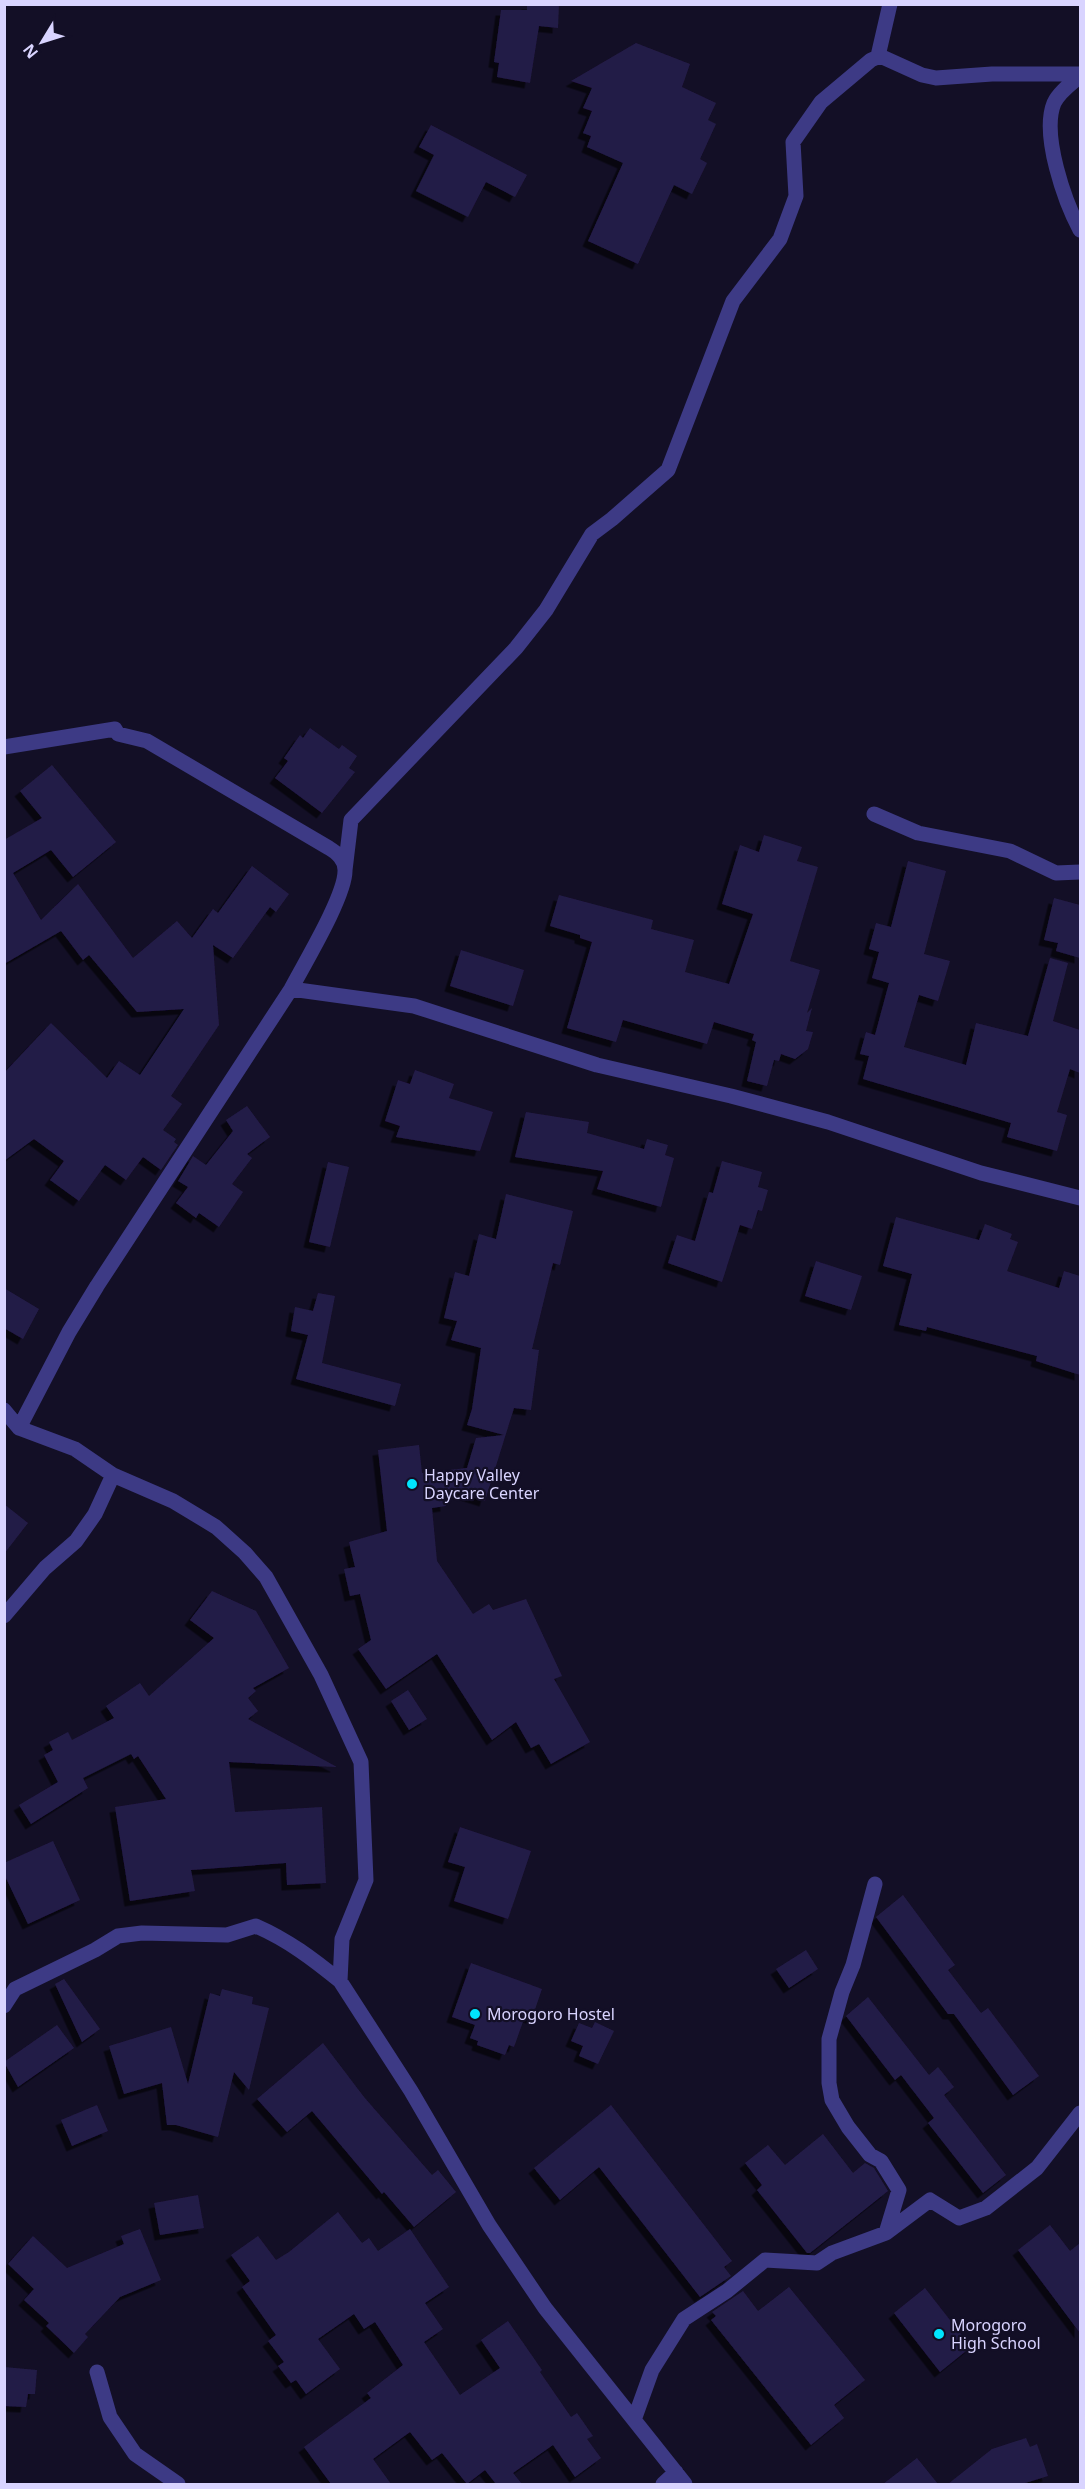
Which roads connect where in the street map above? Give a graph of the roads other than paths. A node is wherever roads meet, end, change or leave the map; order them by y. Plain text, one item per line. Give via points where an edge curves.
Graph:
1 (890, 4) edge
2 (878, 56) junction
3 (1080, 75) edge
4 (1080, 230) edge
5 (4, 747) edge
6 (874, 814) dead end
7 (345, 870) junction
8 (1080, 872) edge
9 (291, 988) junction
10 (1080, 1198) edge
11 (4, 1410) edge
12 (19, 1428) junction
13 (112, 1475) junction
14 (4, 1616) edge
15 (875, 1884) dead end
16 (340, 1981) junction
17 (4, 2006) edge
18 (1080, 2113) edge
19 (886, 2233) junction
20 (97, 2372) dead end
21 (634, 2420) junction
22 (680, 2478) edge
23 (178, 2484) edge
24 (663, 2484) edge

1 - 2 street
2 - 3 street via 936,78
2 - 7 street via 821,102 793,142 796,196 780,239 733,301 668,470 592,534 546,610 516,648 351,820
3 - 4 street via 1054,102 1052,129 1058,171
5 - 7 street via 115,729 118,734 147,741 329,848 340,856
6 - 8 street via 918,833 1010,851 1056,873
7 - 9 street via 338,896
9 - 10 street via 414,1006 597,1065 774,1107 981,1173
9 - 12 street via 97,1286
11 - 12 street
12 - 13 street via 75,1449
13 - 14 street via 95,1514 76,1541 45,1568
13 - 16 street via 173,1501 216,1527 266,1577 321,1675 361,1762 366,1880 342,1939
15 - 19 street via 829,2039 829,2083 832,2100 848,2127 870,2155 881,2161 899,2190
16 - 17 street via 304,1952 256,1926 227,1935 142,1933 118,1936 15,1989
16 - 21 street via 411,2091 489,2225 545,2308
18 - 19 street via 1037,2168 986,2208 959,2218 930,2200
19 - 21 street via 832,2253 817,2263 765,2260 684,2319 652,2370
20 - 23 street via 110,2417 135,2454
21 - 22 street
22 - 24 street

